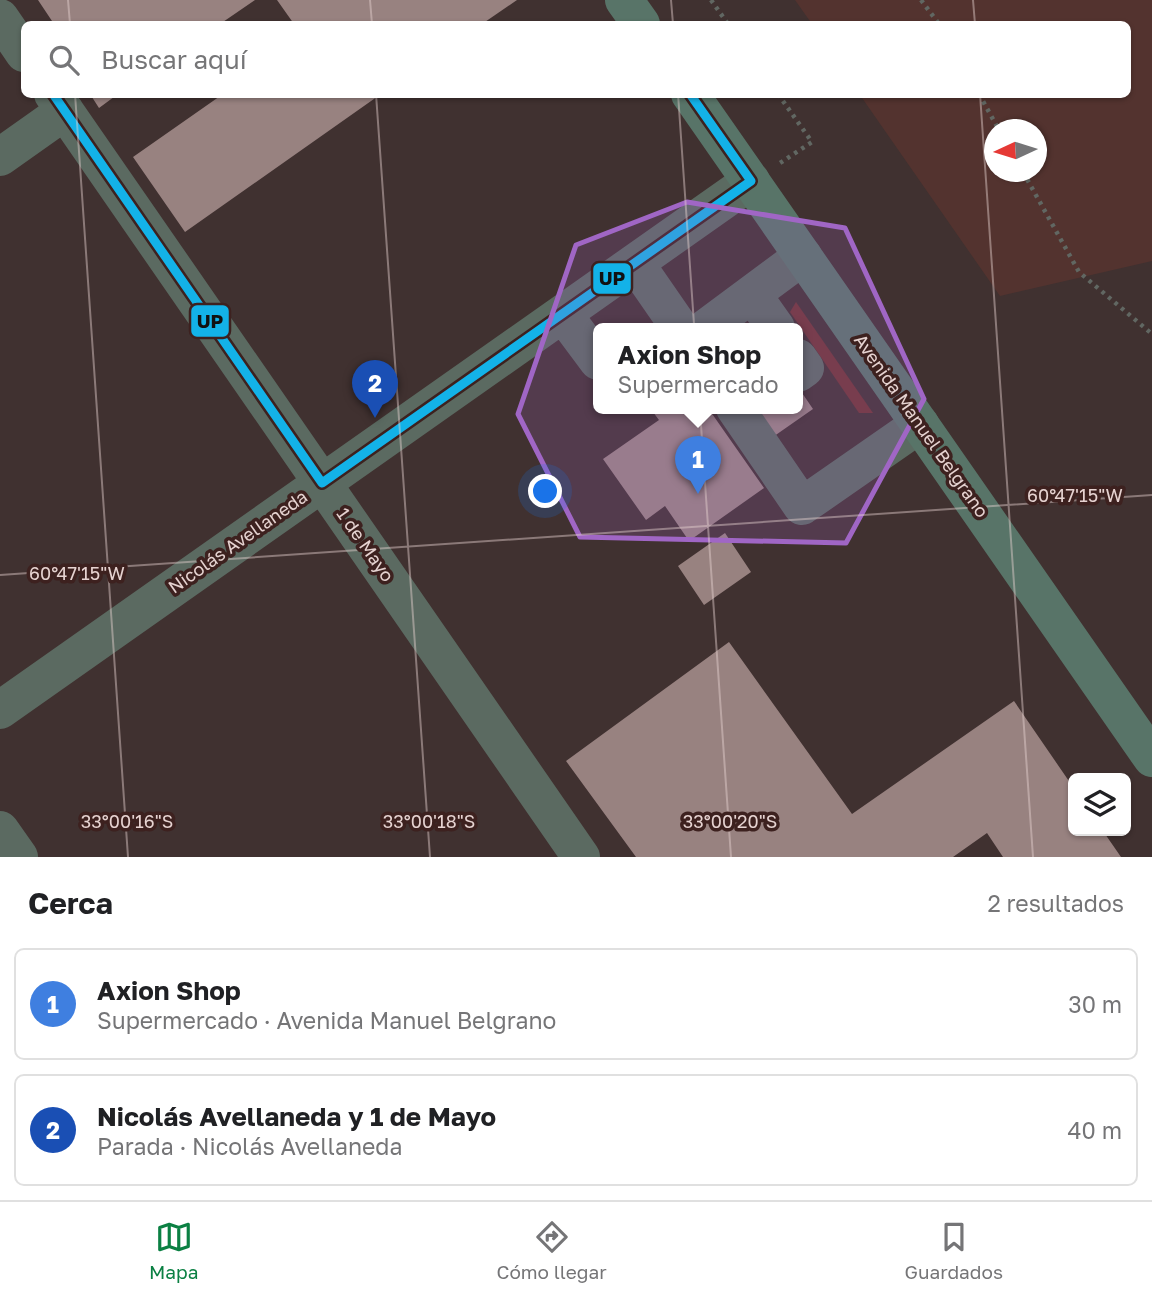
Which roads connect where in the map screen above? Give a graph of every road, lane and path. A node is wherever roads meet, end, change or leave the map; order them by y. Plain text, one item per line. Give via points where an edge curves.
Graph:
1 (624, 0) edge
2 (711, 0) edge
3 (921, 0) edge
4 (0, 18) edge
5 (639, 21) edge
6 (726, 21) edge
7 (937, 21) edge
8 (21, 49) edge
9 (693, 98) edge
10 (781, 98) edge
11 (981, 98) edge
12 (59, 103) edge
13 (993, 119) edge
14 (812, 142) dead end
15 (0, 157) edge
16 (751, 181) junction
17 (1029, 182) edge
18 (803, 256) junction
19 (635, 263) junction
20 (752, 294) junction
21 (563, 314) junction
22 (677, 323) edge
23 (713, 323) edge
24 (772, 323) edge
25 (1152, 334) edge
26 (593, 354) edge
27 (743, 414) edge
28 (920, 424) junction
29 (322, 483) junction
30 (0, 709) edge
31 (1152, 758) edge
32 (0, 830) edge
33 (19, 857) edge
34 (580, 857) edge

1 - 5 main road
2 - 6 path
3 - 7 path
4 - 8 street
9 - 16 main road, Avenida Manuel Belgrano
10 - 14 path
11 - 13 path
12 - 15 street
12 - 29 street, 1 de Mayo
16 - 18 main road, Avenida Manuel Belgrano
16 - 19 street, Nicolás Avellaneda
17 - 25 path via 1079,272
18 - 20 street
18 - 28 main road, Avenida Manuel Belgrano
19 - 21 street, Nicolás Avellaneda
19 - 22 street
20 - 23 street
20 - 24 street
21 - 26 street
21 - 29 street, Nicolás Avellaneda
27 - 28 street via 802,506
28 - 31 main road, Avenida Manuel Belgrano
29 - 30 street, Nicolás Avellaneda
29 - 34 street, 1 de Mayo
32 - 33 street

